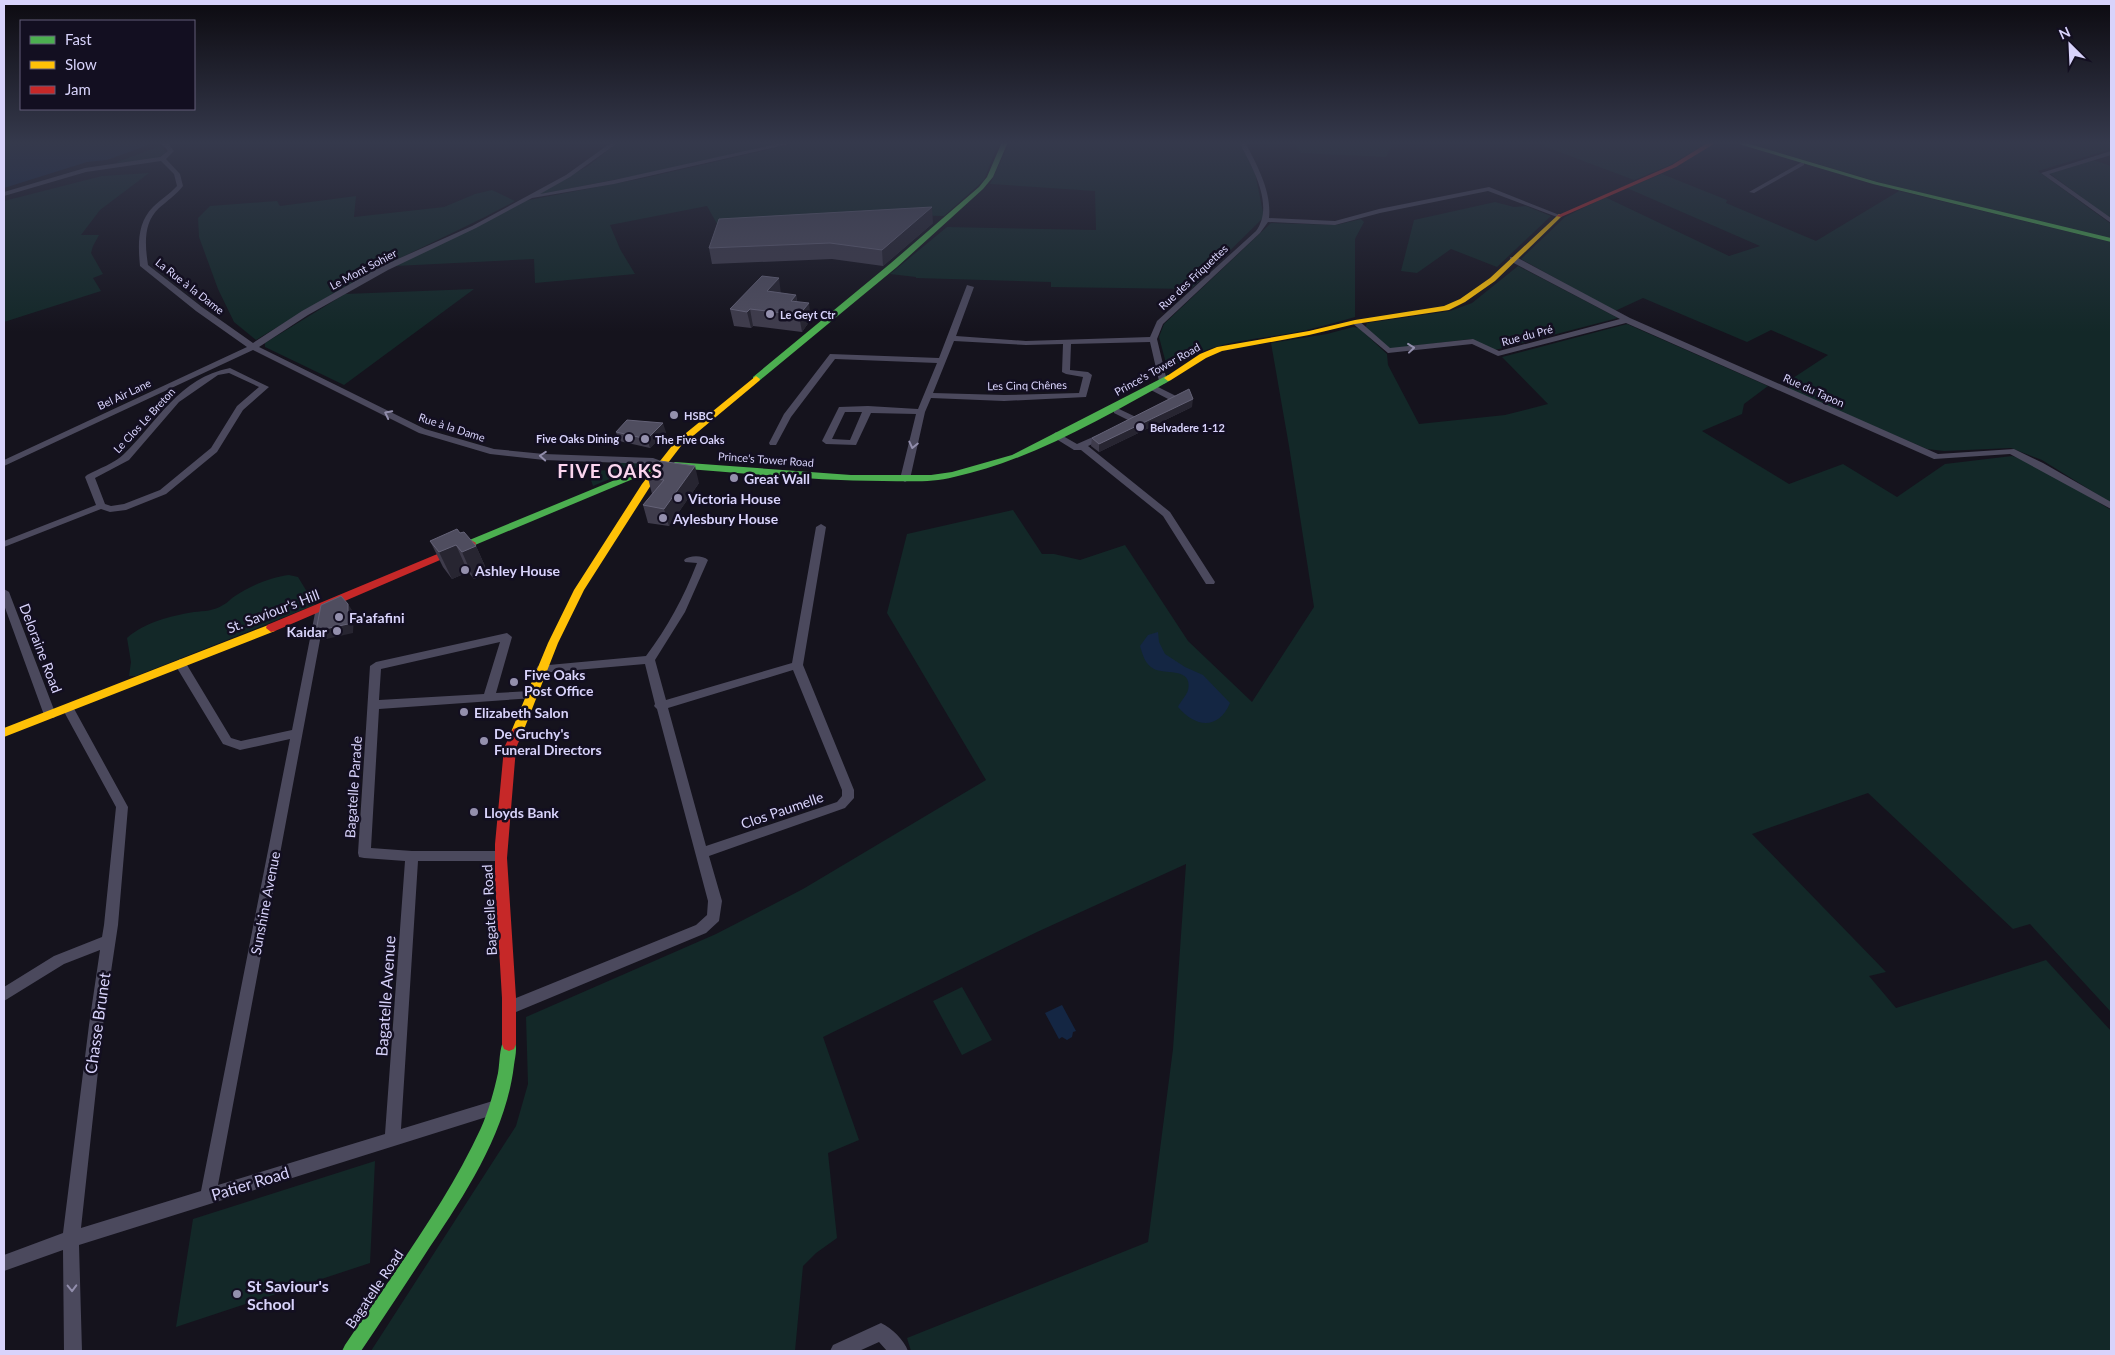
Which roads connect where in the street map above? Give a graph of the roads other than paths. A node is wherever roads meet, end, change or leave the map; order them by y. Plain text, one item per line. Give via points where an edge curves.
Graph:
1 (159, 205) edge
2 (511, 205) edge
3 (962, 205) edge
4 (1266, 205) edge
5 (1408, 205) edge
6 (1531, 205) edge
7 (1584, 205) edge
8 (1964, 205) edge
9 (2089, 205) edge
10 (1559, 216) junction
11 (1266, 220) junction
12 (2111, 221) edge
13 (2111, 240) edge
14 (1513, 259) junction
15 (970, 287) dead end
16 (1627, 320) junction
17 (1355, 322) junction
18 (951, 338) junction
19 (1153, 339) junction
20 (1067, 342) junction
21 (253, 347) junction
22 (941, 361) junction
23 (1163, 381) junction
24 (1152, 387) junction
25 (929, 395) junction
26 (1160, 408) edge
27 (868, 409) junction
28 (1117, 410) dead end
29 (921, 412) junction
30 (1126, 424) edge
31 (1117, 429) edge
32 (1056, 435) junction
33 (773, 443) dead end
34 (1082, 446) junction
35 (4, 462) edge
36 (662, 464) junction
37 (624, 478) junction
38 (905, 479) junction
39 (647, 484) junction
40 (101, 506) junction
41 (2111, 506) edge
42 (821, 527) dead end
43 (4, 544) edge
44 (689, 560) dead end
45 (1210, 582) dead end
46 (4, 592) edge
47 (320, 608) junction
48 (649, 660) junction
49 (180, 664) junction
50 (797, 665) junction
51 (542, 669) junction
52 (530, 695) junction
53 (489, 697) junction
54 (373, 705) junction
55 (660, 706) junction
56 (68, 708) junction
57 (50, 715) junction
58 (4, 733) edge
59 (298, 733) junction
60 (701, 853) junction
61 (412, 856) junction
62 (502, 856) junction
63 (109, 941) junction
64 (4, 994) edge
65 (511, 1007) junction
66 (496, 1107) junction
67 (392, 1139) junction
68 (208, 1196) junction
69 (71, 1239) junction
70 (4, 1263) edge
71 (73, 1351) edge
72 (351, 1351) edge
73 (839, 1351) edge
74 (899, 1351) edge

1 - 21 street, La Rue à la Dame via 144,227 144,266
2 - 21 street, Le Mont Sohier via 354,285
3 - 36 main road, Bagatelle Road via 678,444
4 - 11 street
5 - 11 street via 1335,223
6 - 10 street
7 - 10 main road, Prince's Tower Road
8 - 13 main road
9 - 12 street
10 - 14 main road, Prince's Tower Road
11 - 19 street, Rue des Friquettes via 1258,232 1160,324
14 - 16 street, Rue du Tapon
14 - 17 main road, Prince's Tower Road via 1482,289 1458,304 1422,313
15 - 18 street
17 -> 16 street, Rue du Pré via 1388,351 1473,342 1498,354
16 - 41 street, Rue du Tapon via 1936,456 2011,451
17 - 23 main road, Prince's Tower Road via 1220,349
18 - 20 street
18 - 22 street
19 - 20 street
19 - 23 street
20 - 25 street, Les Cinq Chênes via 1066,372 1088,375 1083,395 1004,398
21 - 35 street, Bel Air Lane
36 -> 21 street, Rue à la Dame via 493,452 428,433
22 - 25 street
22 - 33 street via 833,356 787,416
23 - 24 main road, Prince's Tower Road
24 - 26 street via 1177,400
24 - 32 main road, Prince's Tower Road
25 - 29 street
27 - 27 street via 853,443 826,441 842,408
27 - 29 street
28 - 30 street via 1140,418
29 -> 38 street
31 - 34 street
32 - 34 street via 1077,448
32 - 38 main road, Prince's Tower Road via 1015,457 982,468 931,478
34 - 45 street via 1167,514
36 - 37 main road, St. Saviour's Hill
36 - 38 main road, Prince's Tower Road
36 - 39 main road, Bagatelle Road
37 - 39 main road via 641,477
37 - 47 main road, St. Saviour's Hill
39 - 51 main road, Bagatelle Road via 590,571
40 - 40 street, Le Clos Le Breton via 90,477 126,458 176,400 196,385 215,373 230,370 265,387 240,408 214,450 163,492 126,507 110,509
40 - 43 street
42 - 50 street
44 - 48 street via 703,560 694,586
46 - 57 street, Deloraine Road
47 - 49 main road, St. Saviour's Hill
47 - 59 street, Sunshine Avenue
48 - 51 street
48 - 55 street
49 - 56 main road, St. Saviour's Hill
49 - 59 street via 227,740 240,746
50 - 55 street
50 - 60 street, Clos Paumelle via 848,790 848,798 841,805
51 - 52 main road, Bagatelle Road
52 - 53 street
52 - 62 main road, Bagatelle Road via 510,748
53 - 54 street
53 - 54 street, Bagatelle Parade via 507,637 376,666
54 - 61 street, Bagatelle Parade via 364,853
55 - 60 street
56 - 57 main road, St. Saviour's Hill
56 - 63 street, Chasse Brunet via 122,807
57 - 58 main road, St. Saviour's Hill
59 - 68 street, Sunshine Avenue
60 - 65 street via 715,901 714,916 701,929
61 - 62 street, Bagatelle Parade
61 - 67 street, Bagatelle Avenue
62 - 65 main road, Bagatelle Road
63 - 64 street via 59,960
63 - 69 street, Chasse Brunet
65 - 66 main road, Bagatelle Road via 508,1061
66 - 67 street, Patier Road
66 - 72 main road, Bagatelle Road via 480,1147 450,1202
67 - 68 street, Patier Road
68 - 69 street, Patier Road
69 - 70 street, Patier Road
69 -> 71 street, Chasse Brunet
73 - 74 street via 881,1332

